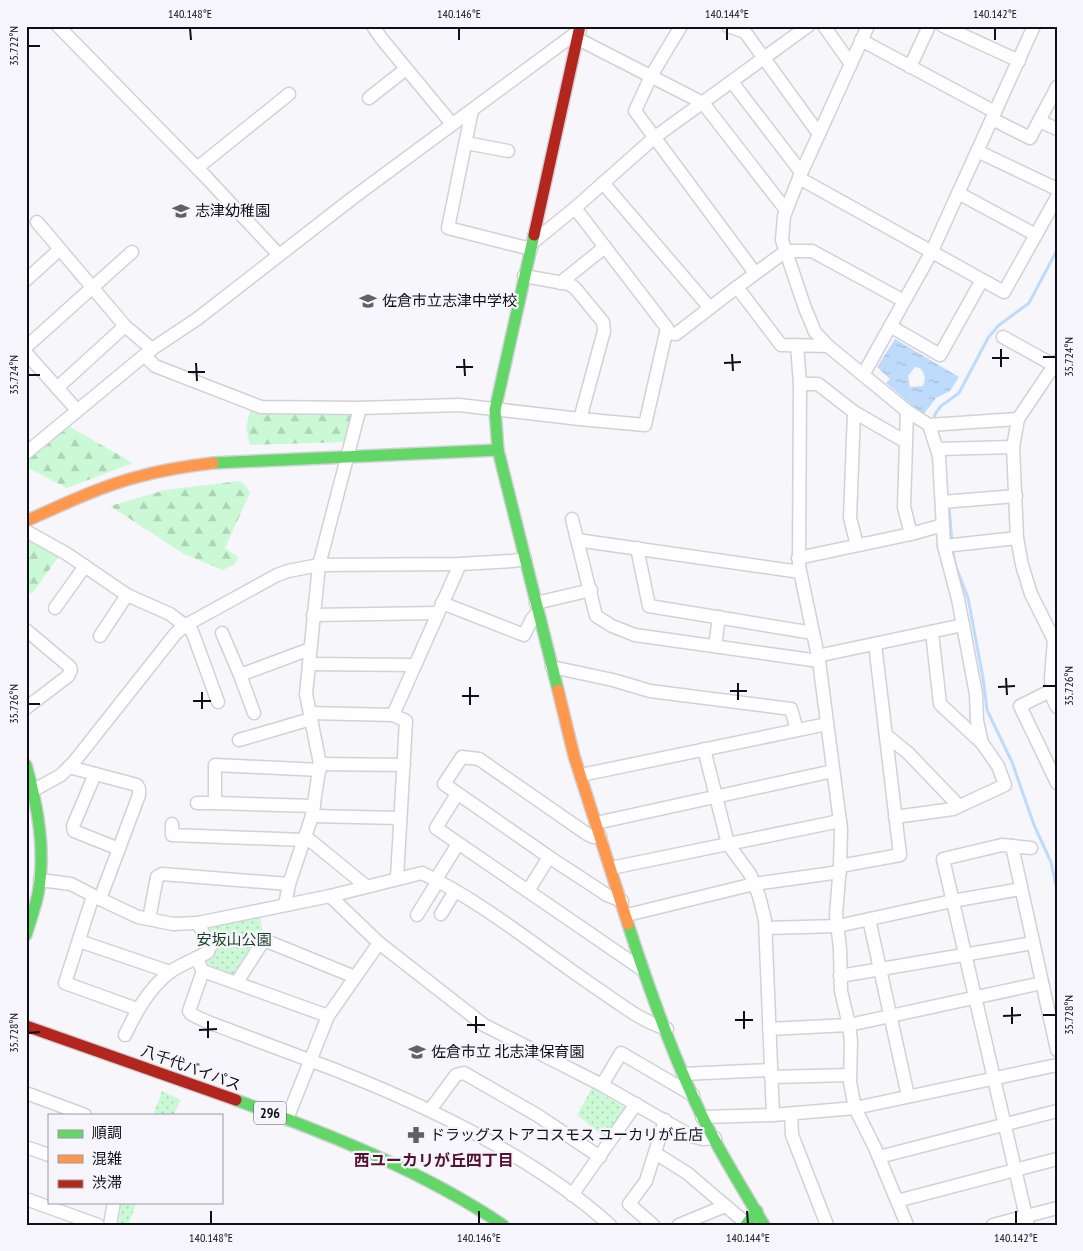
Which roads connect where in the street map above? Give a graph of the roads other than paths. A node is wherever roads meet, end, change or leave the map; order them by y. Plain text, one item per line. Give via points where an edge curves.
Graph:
1 (58, 26) edge
2 (373, 26) edge
3 (681, 26) edge
4 (728, 26) edge
5 (808, 26) edge
6 (824, 26) edge
7 (868, 26) edge
8 (929, 26) edge
9 (943, 26) edge
10 (1034, 26) edge
11 (581, 31) edge
12 (861, 40) junction
13 (764, 59) junction
14 (1019, 61) junction
15 (851, 64) junction
16 (910, 67) junction
17 (406, 69) junction
18 (652, 76) junction
19 (732, 82) junction
20 (1057, 87) edge
21 (288, 94) dead end
22 (369, 98) dead end
23 (703, 103) junction
24 (472, 110) junction
25 (994, 116) junction
26 (1039, 121) junction
27 (452, 124) junction
28 (1057, 129) edge
29 (819, 134) junction
30 (655, 137) junction
31 (466, 143) junction
32 (508, 151) dead end
33 (977, 151) junction
34 (198, 168) junction
35 (800, 175) junction
36 (603, 183) junction
37 (1057, 189) edge
38 (958, 193) junction
39 (1057, 197) edge
40 (574, 208) junction
41 (786, 210) junction
42 (37, 222) dead end
43 (1036, 235) junction
44 (531, 246) junction
45 (605, 247) junction
46 (59, 250) junction
47 (786, 251) junction
48 (132, 252) dead end
49 (931, 253) junction
50 (279, 255) junction
51 (756, 273) junction
52 (524, 276) junction
53 (26, 280) edge
54 (982, 280) junction
55 (560, 283) junction
56 (737, 287) junction
57 (92, 288) junction
58 (904, 301) junction
59 (710, 308) junction
60 (125, 326) junction
61 (890, 326) junction
62 (667, 333) junction
63 (1003, 337) dead end
64 (797, 345) junction
65 (828, 346) junction
66 (26, 347) edge
67 (26, 353) edge
68 (149, 353) junction
69 (1056, 365) edge
70 (863, 375) junction
71 (800, 384) junction
72 (57, 388) junction
73 (360, 408) junction
74 (77, 410) junction
75 (495, 410) junction
76 (907, 411) junction
77 (854, 412) junction
78 (580, 419) junction
79 (1018, 419) junction
80 (928, 425) junction
81 (906, 442) junction
82 (1013, 447) junction
83 (938, 449) junction
84 (498, 450) junction
85 (26, 453) edge
86 (347, 456) junction
87 (1016, 496) junction
88 (942, 502) junction
89 (572, 519) dead end
90 (26, 521) edge
91 (943, 525) junction
92 (26, 531) edge
93 (911, 534) junction
94 (1018, 538) junction
95 (577, 540) junction
96 (857, 545) junction
97 (944, 546) junction
98 (637, 548) junction
99 (798, 558) junction
100 (525, 559) junction
101 (460, 564) junction
102 (319, 565) junction
103 (85, 566) junction
104 (800, 572) junction
105 (591, 590) junction
106 (127, 595) junction
107 (55, 608) dead end
108 (440, 608) junction
109 (537, 608) junction
110 (313, 615) junction
111 (719, 617) junction
112 (186, 625) junction
113 (963, 625) junction
114 (26, 630) edge
115 (932, 632) junction
116 (222, 633) dead end
117 (812, 633) junction
118 (100, 636) dead end
119 (875, 644) junction
120 (716, 646) junction
121 (310, 649) junction
122 (818, 659) junction
123 (309, 664) junction
124 (415, 665) junction
125 (552, 667) junction
126 (240, 675) junction
127 (1052, 690) junction
128 (218, 702) dead end
129 (1057, 706) edge
130 (26, 708) edge
131 (254, 713) dead end
132 (311, 716) junction
133 (393, 716) junction
134 (827, 724) junction
135 (797, 730) junction
136 (886, 735) junction
137 (239, 740) dead end
138 (982, 743) junction
139 (704, 750) junction
140 (26, 765) edge
141 (404, 765) junction
142 (320, 767) junction
143 (69, 768) junction
144 (833, 771) junction
145 (95, 774) junction
146 (580, 775) junction
147 (1057, 783) edge
148 (30, 792) edge
149 (457, 794) junction
150 (716, 796) junction
151 (197, 803) dead end
152 (215, 803) junction
153 (959, 806) junction
154 (313, 811) junction
155 (895, 817) junction
156 (400, 818) junction
157 (840, 821) junction
158 (596, 823) junction
159 (172, 824) dead end
160 (600, 836) junction
161 (305, 839) junction
162 (458, 844) junction
163 (728, 844) junction
164 (1012, 846) junction
165 (1030, 848) dead end
166 (119, 849) junction
167 (549, 857) junction
168 (611, 868) junction
169 (840, 869) junction
170 (397, 878) junction
171 (437, 880) junction
172 (35, 883) edge
173 (289, 884) junction
174 (754, 884) junction
175 (366, 886) junction
176 (1021, 889) junction
177 (528, 891) junction
178 (455, 892) junction
179 (330, 896) junction
180 (96, 898) junction
181 (622, 901) junction
182 (952, 901) junction
183 (285, 905) junction
184 (440, 914) dead end
185 (417, 915) dead end
186 (627, 915) junction
187 (149, 919) junction
188 (869, 919) junction
189 (198, 923) junction
190 (838, 926) junction
191 (766, 928) junction
192 (26, 935) edge
193 (79, 941) junction
194 (379, 943) junction
195 (1033, 943) junction
196 (965, 954) junction
197 (196, 958) junction
198 (643, 970) junction
199 (880, 970) junction
200 (203, 971) junction
201 (170, 972) junction
202 (840, 976) junction
203 (355, 977) junction
204 (237, 982) junction
205 (1042, 984) junction
206 (976, 998) junction
207 (137, 1009) junction
208 (328, 1016) junction
209 (890, 1016) junction
210 (849, 1025) junction
211 (26, 1026) edge
212 (667, 1029) junction
213 (770, 1029) junction
214 (125, 1035) dead end
215 (1057, 1050) edge
216 (310, 1061) junction
217 (1057, 1065) edge
218 (771, 1073) junction
219 (684, 1074) junction
220 (850, 1075) junction
221 (995, 1078) junction
222 (602, 1085) junction
223 (26, 1093) edge
224 (693, 1095) junction
225 (908, 1096) junction
226 (636, 1104) junction
227 (855, 1108) junction
228 (430, 1110) junction
229 (1057, 1111) edge
230 (82, 1114) edge
231 (791, 1114) junction
232 (773, 1115) junction
233 (702, 1116) junction
234 (287, 1119) junction
235 (665, 1120) junction
236 (1005, 1124) junction
237 (715, 1138) junction
238 (26, 1147) edge
239 (655, 1152) junction
240 (48, 1155) edge
241 (600, 1157) junction
242 (879, 1158) junction
243 (1057, 1159) edge
244 (1016, 1170) junction
245 (572, 1195) junction
246 (26, 1199) edge
247 (897, 1201) junction
248 (114, 1204) edge
249 (725, 1206) junction
250 (1057, 1208) edge
251 (757, 1211) junction
252 (1027, 1220) edge
253 (490, 1221) edge
254 (747, 1224) edge
255 (98, 1225) edge
256 (110, 1225) edge
257 (502, 1225) edge
258 (610, 1225) edge
259 (653, 1225) edge
260 (679, 1225) edge
261 (764, 1225) edge
262 (827, 1225) edge
263 (907, 1225) edge
264 (993, 1225) edge

1 - 34 street
2 - 17 street
3 - 18 street
4 - 13 street via 744,32
5 - 13 street
6 - 15 street
7 - 12 street
8 - 16 street
9 - 14 street
10 - 14 street
11 - 18 street
11 - 24 street
11 - 44 main road
12 - 15 street
12 - 16 street
13 - 19 street
13 - 29 street
14 - 25 street
15 - 29 street
16 - 25 street
17 - 22 street
17 - 27 street
18 - 23 street
18 - 30 street via 635,111
19 - 23 street
19 - 35 street
20 - 26 street
21 - 34 street
23 - 30 street
23 - 41 street
24 - 27 street
24 - 31 street
25 - 26 street via 1030,138
25 - 33 street
26 - 28 street
27 - 50 street
29 - 35 street
30 - 36 street
30 - 51 street
31 - 32 street
31 - 44 street via 448,228
33 - 37 street
33 - 38 street
34 - 50 street
35 - 41 street
35 - 49 street
36 - 40 street
36 - 59 street
38 - 43 street
38 - 49 street
39 - 43 street
40 - 44 street
40 - 45 street
41 - 47 street via 782,240
42 - 46 street
43 - 54 street via 1004,292
44 - 52 main road
45 - 55 street
45 - 62 street via 667,328
46 - 53 street
46 - 57 street
47 - 51 street
47 - 58 street via 812,250
47 - 65 street via 815,332
48 - 57 street
49 - 54 street
49 - 58 street
50 - 68 street
51 - 56 street
52 - 55 street
52 - 75 main road
54 - 61 street via 940,355
55 - 78 street via 575,288 603,322 604,331
56 - 59 street
56 - 64 street via 781,345
57 - 60 street
57 - 66 street
58 - 61 street
59 - 62 street via 676,334
60 - 68 street
60 - 72 street
61 - 70 street
62 - 78 street via 645,425
63 - 69 street
64 - 65 street
64 - 71 street
65 - 70 street
67 - 72 street
68 - 73 street via 155,366 261,407
68 - 74 street
69 - 79 street
70 - 76 street
71 - 77 street via 818,384
71 - 99 street
72 - 74 street
73 - 75 street via 459,405
73 - 86 street
74 - 85 street
75 - 78 street
75 - 84 main road
76 - 80 street
76 - 81 street
77 - 81 street
77 - 96 street via 850,518
79 - 80 street
79 - 82 street
80 - 83 street
81 - 93 street via 904,507
82 - 83 street
82 - 87 street
83 - 88 street
84 - 86 main road
84 - 100 main road
86 - 90 main road via 220,462 172,468 135,477
86 - 102 street
87 - 88 street
87 - 94 street
88 - 91 street
89 - 95 street
91 - 93 street
91 - 97 street
92 - 103 street
93 - 96 street
94 - 97 street
94 - 127 street via 1031,594 1054,640
95 - 98 street
95 - 105 street
96 - 99 street
97 - 113 street
98 - 104 street
98 - 111 street via 649,606
99 - 104 street
100 - 101 street
100 - 109 main road
101 - 102 street
101 - 108 street
102 - 110 street
102 - 112 street via 277,575
103 - 106 street
103 - 107 street
104 - 117 street
105 - 109 street
105 - 120 street via 596,616 612,626 635,635
106 - 112 street via 170,614
106 - 118 street
108 - 109 street via 524,635
108 - 110 street
108 - 124 street
109 - 125 main road
110 - 121 street
111 - 117 street
111 - 120 street
112 - 128 street via 192,631
112 - 143 street via 176,633
113 - 115 street
113 - 138 street
114 - 130 street via 71,670 68,676
115 - 119 street
115 - 138 street via 940,704
116 - 126 street
117 - 122 street
119 - 122 street
119 - 136 street
120 - 122 street
121 - 123 street
121 - 126 street
122 - 134 street
123 - 124 street
123 - 132 street via 306,694
124 - 133 street
125 - 135 street via 650,691 791,710
125 - 146 main road
126 - 131 street
127 - 129 street
127 - 147 street via 1020,706
132 - 133 street
132 - 137 street
132 - 142 street
133 - 141 street via 406,722
134 - 135 street
134 - 144 street
135 - 139 street
136 - 153 street
136 - 155 street
138 - 153 street via 998,766 1005,785
139 - 146 street
139 - 150 street
140 - 148 main road
141 - 142 street
141 - 156 street
142 - 152 street via 215,765
142 - 154 street
143 - 145 street
143 - 148 street
144 - 150 street
144 - 157 street
145 - 166 street via 73,826 74,831
145 - 166 street via 137,785 139,789 140,795
146 - 158 main road
148 - 172 main road via 41,839
149 - 160 street via 444,784 462,757 479,759 588,834
149 - 162 street via 436,828
149 - 167 street
150 - 158 street
150 - 163 street
151 - 152 street
152 - 154 street
153 - 155 street
154 - 156 street
154 - 161 street
155 - 169 street via 900,855
156 - 170 street
157 - 163 street
157 - 169 street
158 - 160 main road
159 - 161 street via 172,834
160 - 168 main road
161 - 173 street
161 - 175 street
162 - 171 street
162 - 177 street
163 - 168 street
163 - 174 street
164 - 165 street
164 - 176 street
164 - 182 street via 1002,845 943,859
166 - 180 street
167 - 177 street
167 - 181 street via 607,895
168 - 181 main road
169 - 174 street
169 - 190 street
170 - 171 street via 422,873
170 - 175 street
171 - 178 street
171 - 185 street
172 - 180 street via 72,884
172 - 192 main road
173 - 183 street
173 - 187 street via 162,874 157,877
174 - 186 street
174 - 191 street
175 - 179 street
176 - 182 street
176 - 195 street
177 - 198 street
178 - 184 street
178 - 212 street via 504,922 650,1024
179 - 183 street
179 - 194 street
180 - 187 street
180 - 193 street
181 - 186 main road
182 - 188 street
182 - 196 street
183 - 189 street
186 - 198 main road
187 - 189 street via 173,924
188 - 190 street
188 - 199 street
189 - 197 street via 210,947 208,952
190 - 191 street
190 - 202 street
191 - 213 street
193 - 201 street
193 - 207 street via 65,983
194 - 203 street
194 - 222 street via 484,1025
195 - 196 street
195 - 205 street
196 - 199 street
196 - 206 street
197 - 200 street
197 - 201 street
198 - 212 main road
199 - 202 street
199 - 209 street
200 - 204 street
200 - 216 street via 189,1011 191,1014
201 - 207 street
202 - 210 street
203 - 204 street via 269,942 262,943
203 - 208 street
204 - 208 street
205 - 206 street
205 - 215 street
206 - 209 street
206 - 221 street
207 - 214 street
208 - 216 street
209 - 210 street
209 - 225 street
210 - 213 street
210 - 220 street
211 - 234 main road, 八千代バイパス / 296
212 - 219 main road
213 - 218 street
216 - 228 street
216 - 234 street
217 - 221 street
218 - 219 street
218 - 220 street
218 - 232 street
219 - 224 main road
220 - 227 street
221 - 225 street
221 - 236 street
222 - 224 street via 621,1053
222 - 226 street
223 - 230 street
224 - 233 main road
225 - 227 street
226 - 235 street
226 - 241 street
227 - 231 street
227 - 242 street
228 - 241 street via 456,1075 464,1074 537,1115
228 - 245 street via 527,1164
229 - 236 street
231 - 232 street
231 - 262 street via 792,1135
232 - 233 street
233 - 237 main road
234 - 253 main road, 八千代バイパス / 296 via 413,1173 474,1205
235 - 237 street via 697,1138
235 - 239 street
236 - 242 street
236 - 244 street
237 - 251 main road
238 - 240 street
239 - 249 street via 688,1173
239 - 259 street via 645,1185 629,1204
241 - 245 street
242 - 247 street
243 - 244 street
244 - 247 street
244 - 252 street
245 - 258 street
246 - 255 street
247 - 263 street
248 - 256 street
249 - 254 street
249 - 260 street
250 - 252 street
251 - 254 main road
251 - 261 main road
252 - 264 street
253 - 257 main road, 八千代バイパス / 296

